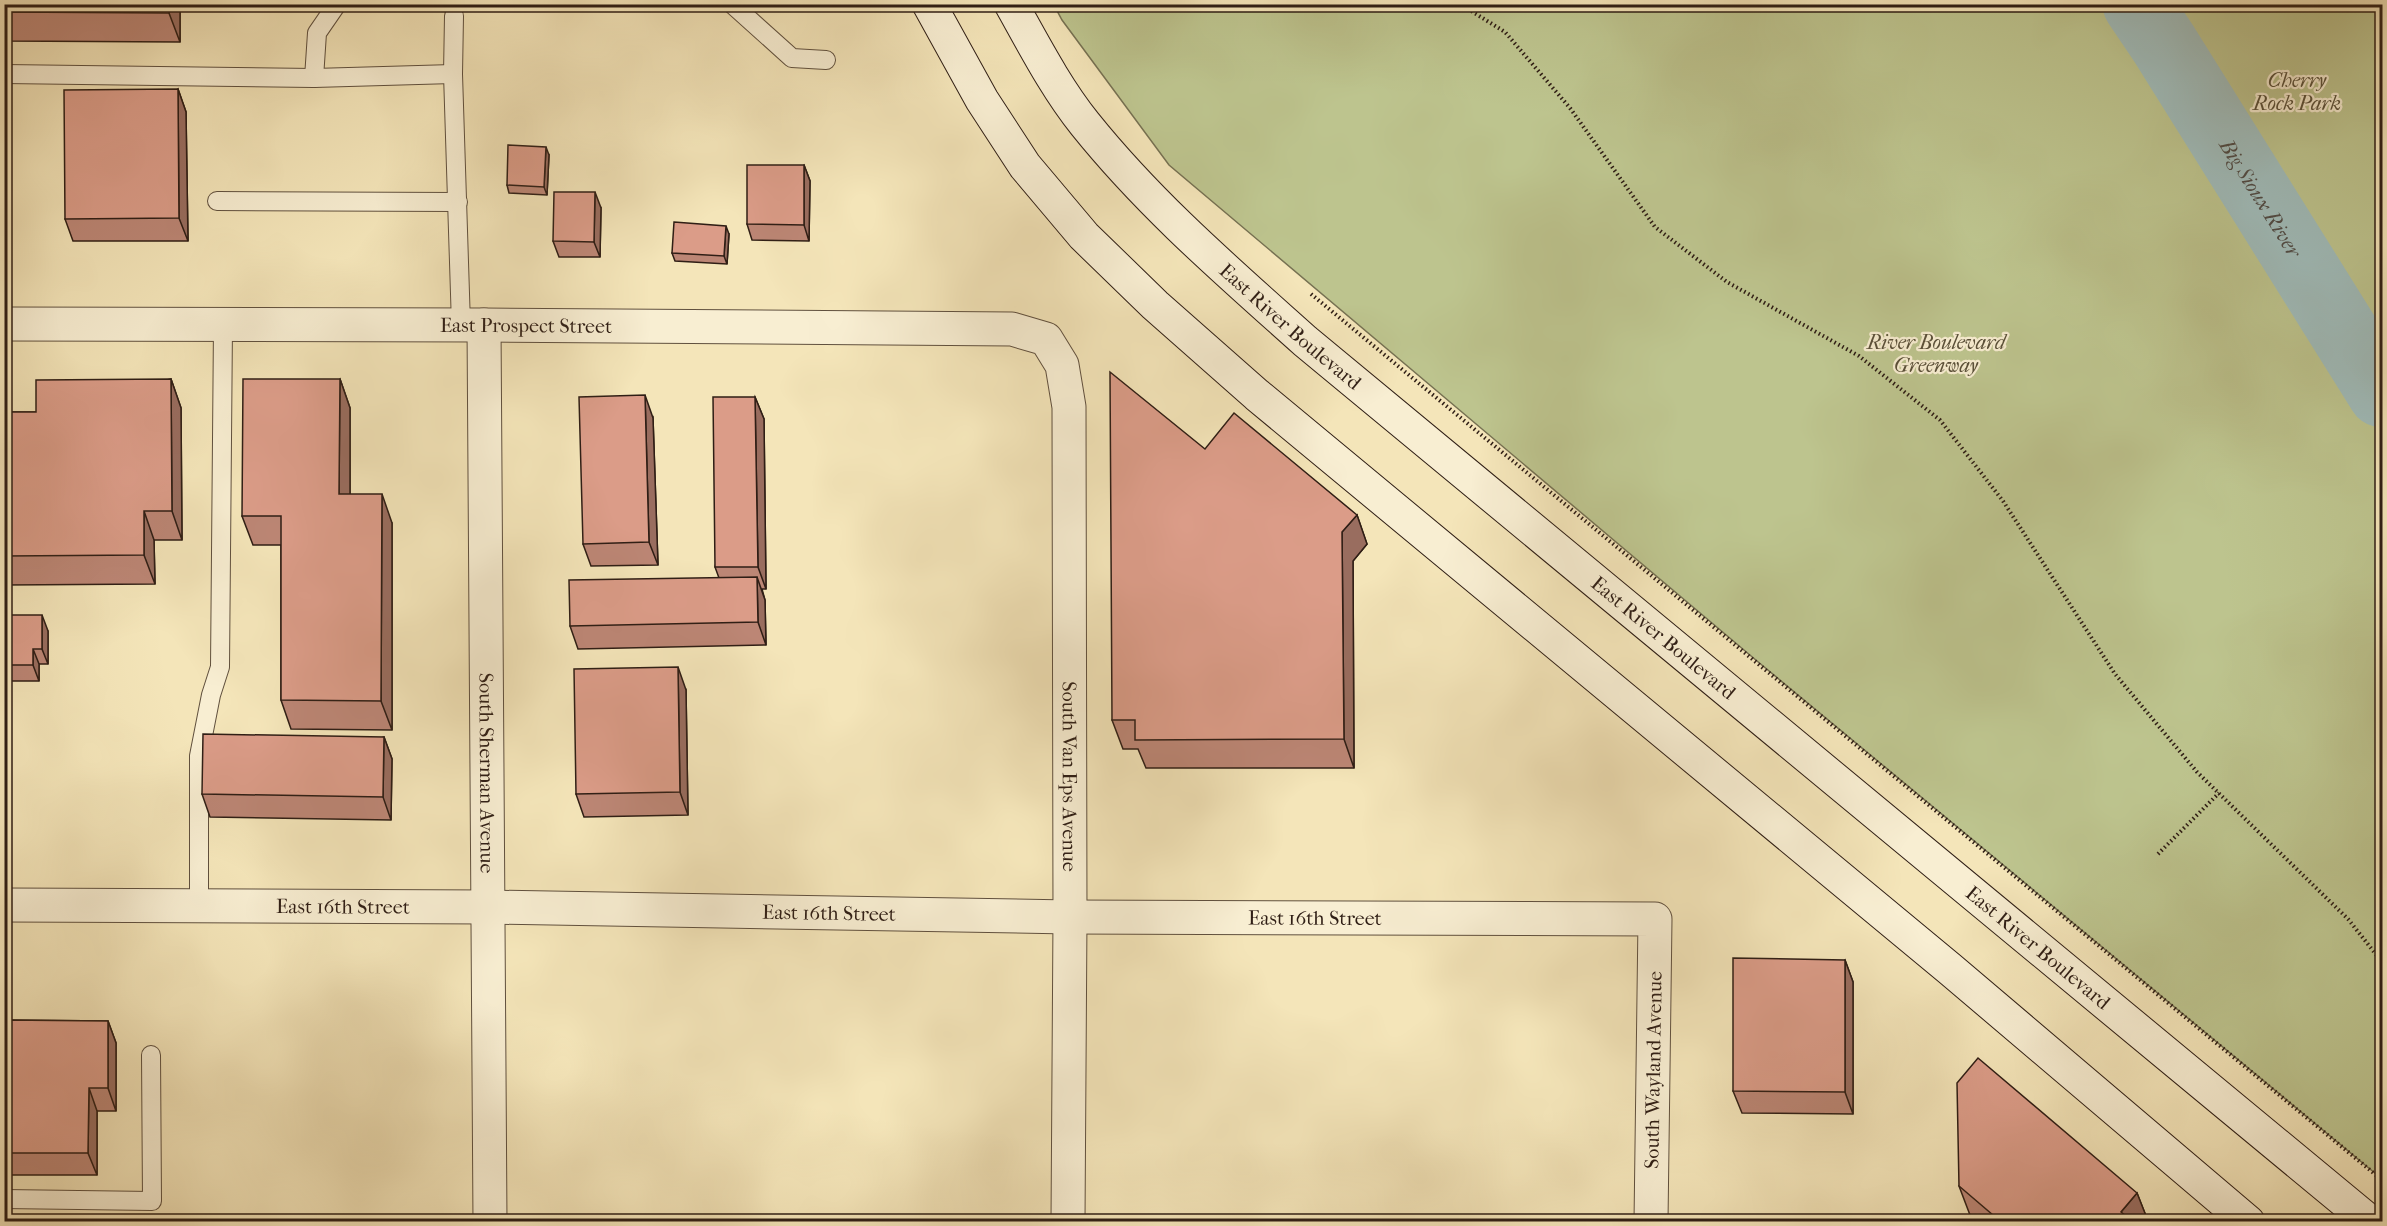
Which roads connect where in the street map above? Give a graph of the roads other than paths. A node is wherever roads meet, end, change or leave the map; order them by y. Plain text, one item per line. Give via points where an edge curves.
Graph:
1 (337, 4) edge
2 (732, 4) edge
3 (928, 4) edge
4 (1011, 4) edge
5 (454, 16) dead end
6 (826, 60) dead end
7 (4, 74) edge
8 (453, 74) junction
9 (314, 78) junction
10 (217, 201) dead end
11 (458, 202) junction
12 (4, 324) edge
13 (223, 325) junction
14 (473, 325) junction
15 (1046, 339) joint
16 (4, 905) edge
17 (199, 906) junction
18 (488, 907) junction
19 (1070, 917) junction
20 (1655, 919) joint
21 (151, 1055) dead end
22 (4, 1199) edge
23 (490, 1221) edge
24 (1068, 1221) edge
25 (1651, 1221) edge
26 (2248, 1221) edge
27 (2370, 1221) edge

1 - 9 lane via 317,33
2 - 6 lane via 792,58
3 - 26 street via 1025,166 1084,236 1155,305 1257,395
4 - 27 street, East River Boulevard via 1083,123 1138,186 1205,252 1305,341
5 - 8 lane
7 - 9 lane
8 - 9 lane
8 - 11 lane
10 - 11 lane
11 - 14 lane
12 - 13 street, East Prospect Street
13 - 14 street, East Prospect Street
13 - 17 lane via 220,667 199,756
14 - 15 street, East Prospect Street via 1012,329
14 - 18 street, South Sherman Avenue
15 - 19 street, South Van Eps Avenue via 1062,365 1069,407
16 - 17 street, East 16th Street
17 - 18 street, East 16th Street
18 - 19 street, East 16th Street
18 - 23 street, South Sherman Avenue
19 - 20 street, East 16th Street
19 - 24 street, South Van Eps Avenue
20 - 25 street, South Wayland Avenue
21 - 22 lane via 152,1201

